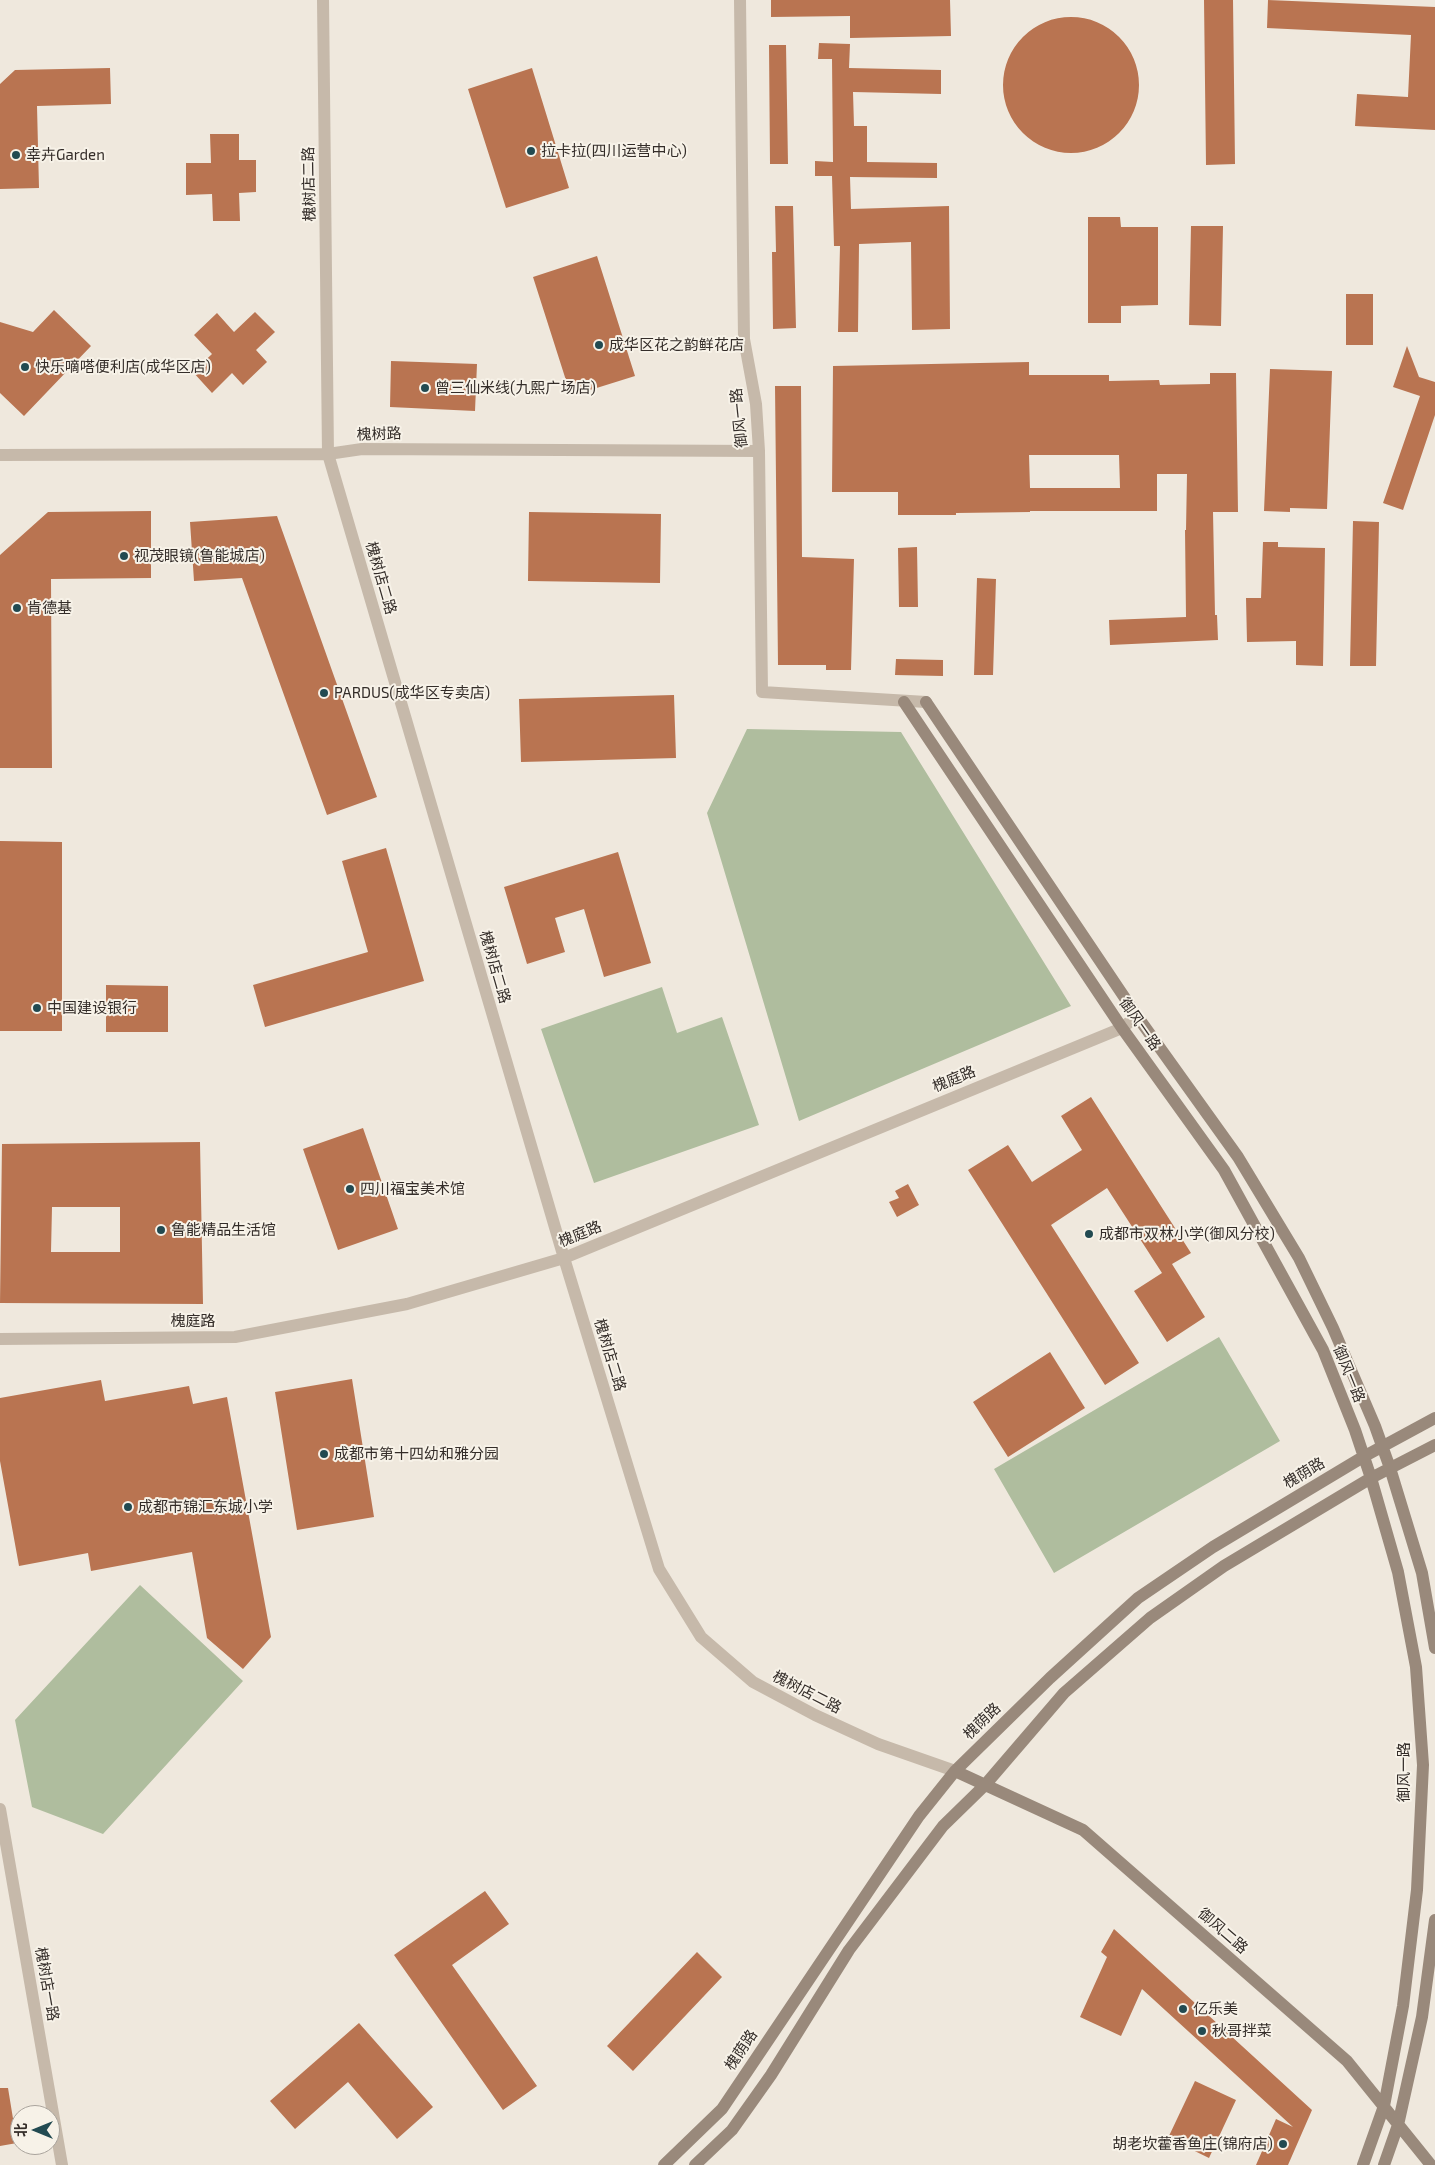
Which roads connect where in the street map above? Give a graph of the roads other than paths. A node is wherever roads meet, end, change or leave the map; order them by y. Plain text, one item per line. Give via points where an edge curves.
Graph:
1 (323, 0) edge
2 (740, 0) edge
3 (759, 451) junction
4 (328, 454) junction
5 (0, 455) edge
6 (904, 702) junction
7 (926, 702) joint
8 (1136, 1016) junction
9 (1122, 1028) junction
10 (564, 1258) junction
11 (0, 1339) edge
12 (1435, 1418) edge
13 (1435, 1445) edge
14 (1382, 1448) junction
15 (1363, 1457) junction
16 (1390, 1468) junction
17 (1371, 1478) junction
18 (1435, 1648) edge
19 (954, 1771) junction
20 (985, 1785) junction
21 (0, 1809) edge
22 (1435, 1920) edge
23 (1384, 2106) junction
24 (1398, 2125) junction
25 (62, 2165) edge
26 (664, 2165) edge
27 (695, 2165) edge
28 (1363, 2165) edge
29 (1384, 2165) edge
30 (1431, 2165) edge

1 - 4 street, 槐树店二路
2 - 3 street, 御风一路 via 744,339 756,404
3 - 4 street, 槐树路 via 362,449
3 - 6 street, 御风一路 via 762,692
4 - 5 street, 槐树路
4 - 10 street, 槐树店二路
6 - 7 street, 御风一路
6 - 9 main road, 御风一路
7 - 8 main road, 御风一路
8 - 9 street, 槐庭路
8 - 14 main road, 御风一路 via 1238,1157 1299,1258 1333,1328
9 - 10 street, 槐庭路
9 - 15 main road, 御风一路 via 1224,1170 1323,1350
10 - 11 street, 槐庭路 via 407,1304 235,1337
10 - 19 street, 槐树店二路 via 658,1569 701,1637 752,1682 878,1744
12 - 14 main road, 槐荫路
13 - 16 main road
14 - 15 main road, 槐荫路
14 - 16 main road, 御风一路
15 - 17 main road, 御风一路
15 - 19 main road, 槐荫路 via 1213,1547 1138,1598
16 - 17 main road
16 - 18 main road, 御风一路 via 1422,1573
17 - 20 main road via 1224,1566 1150,1618 1064,1693
17 - 23 main road, 御风一路 via 1398,1572 1416,1667 1423,1765 1417,1890 1403,2006
19 - 20 main road, 御风二路
19 - 26 main road, 槐荫路 via 919,1816 722,2109
20 - 23 main road, 御风二路 via 1083,1830 1347,2061
20 - 27 main road via 943,1826 849,1950 771,2075 732,2130
21 - 25 street, 槐树店一路
22 - 24 main road via 1422,2017
23 - 24 main road, 御风二路
23 - 28 main road, 御风一路
24 - 29 main road
24 - 30 main road, 御风二路

